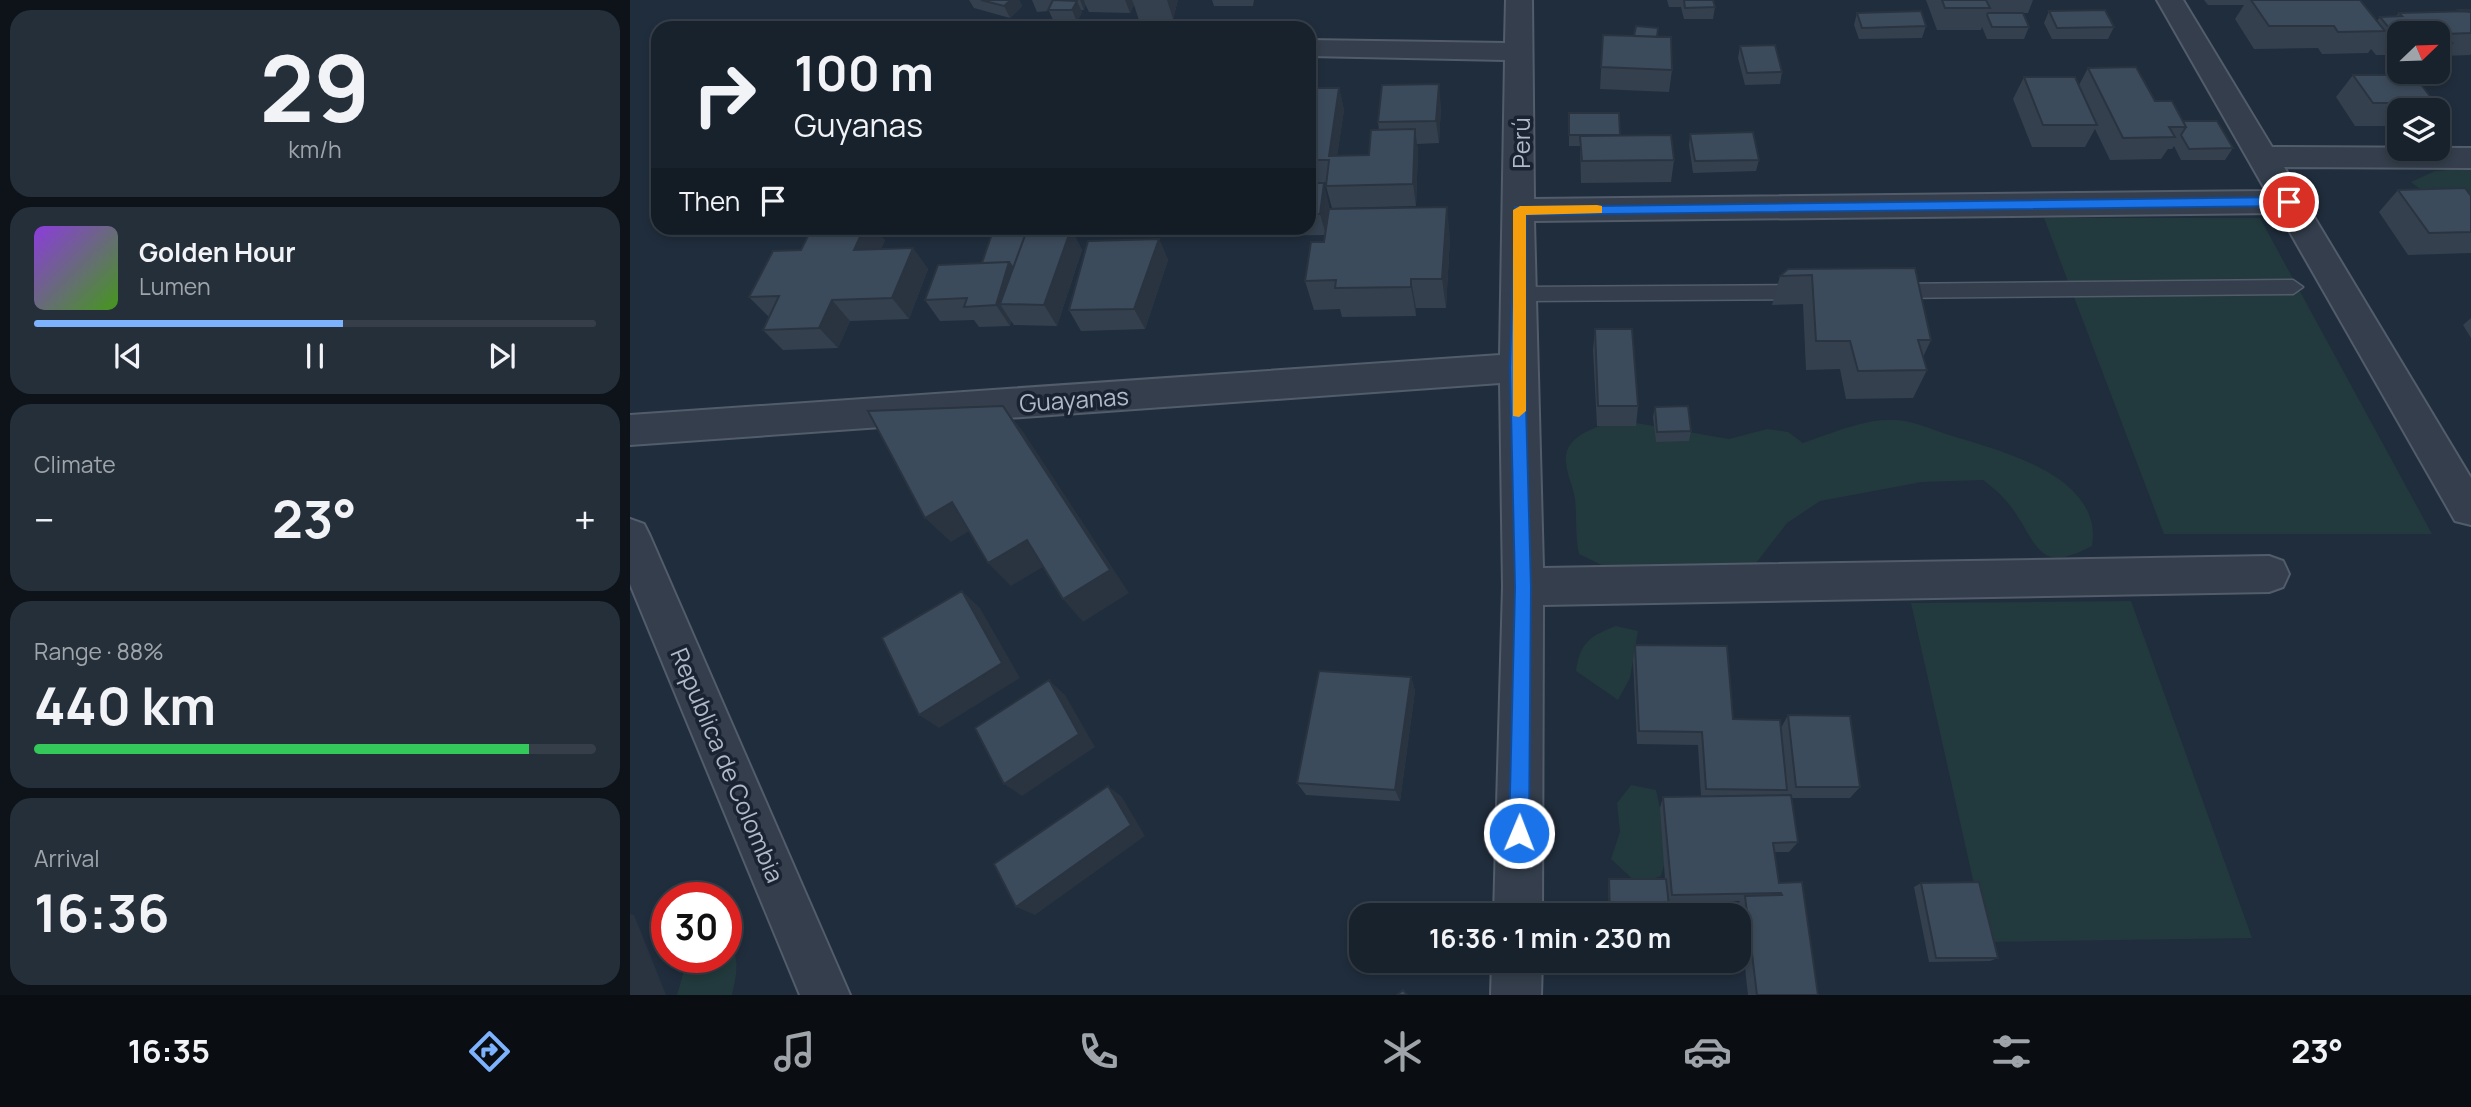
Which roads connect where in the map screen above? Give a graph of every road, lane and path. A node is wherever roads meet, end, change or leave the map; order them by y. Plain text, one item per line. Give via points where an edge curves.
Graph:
1 (1519, 0) edge
2 (2170, 0) edge
3 (1316, 48) edge
4 (1519, 52) junction
5 (2263, 157) junction
6 (2471, 158) edge
7 (2289, 202) junction
8 (1520, 210) junction
9 (2293, 287) dead end
10 (1865, 291) edge
11 (1823, 292) edge
12 (1519, 294) junction
13 (1518, 368) junction
14 (630, 430) edge
15 (2469, 509) dead end
16 (630, 536) edge
17 (2269, 574) dead end
18 (1523, 587) junction
19 (1518, 903) edge
20 (1517, 973) edge
21 (825, 995) edge
22 (1516, 995) edge

1 - 4 street, Perú
2 - 5 street
3 - 4 street
4 - 8 street, Perú
5 - 6 street
5 - 7 street
7 - 8 street
7 - 15 street
8 - 12 street, Perú
9 - 10 lane
11 - 12 lane
12 - 13 street, Perú
13 - 14 street, Guayanas
13 - 18 street, Perú
16 - 21 street, Republica de Colombia
17 - 18 street
18 - 19 street, Perú
20 - 22 street

